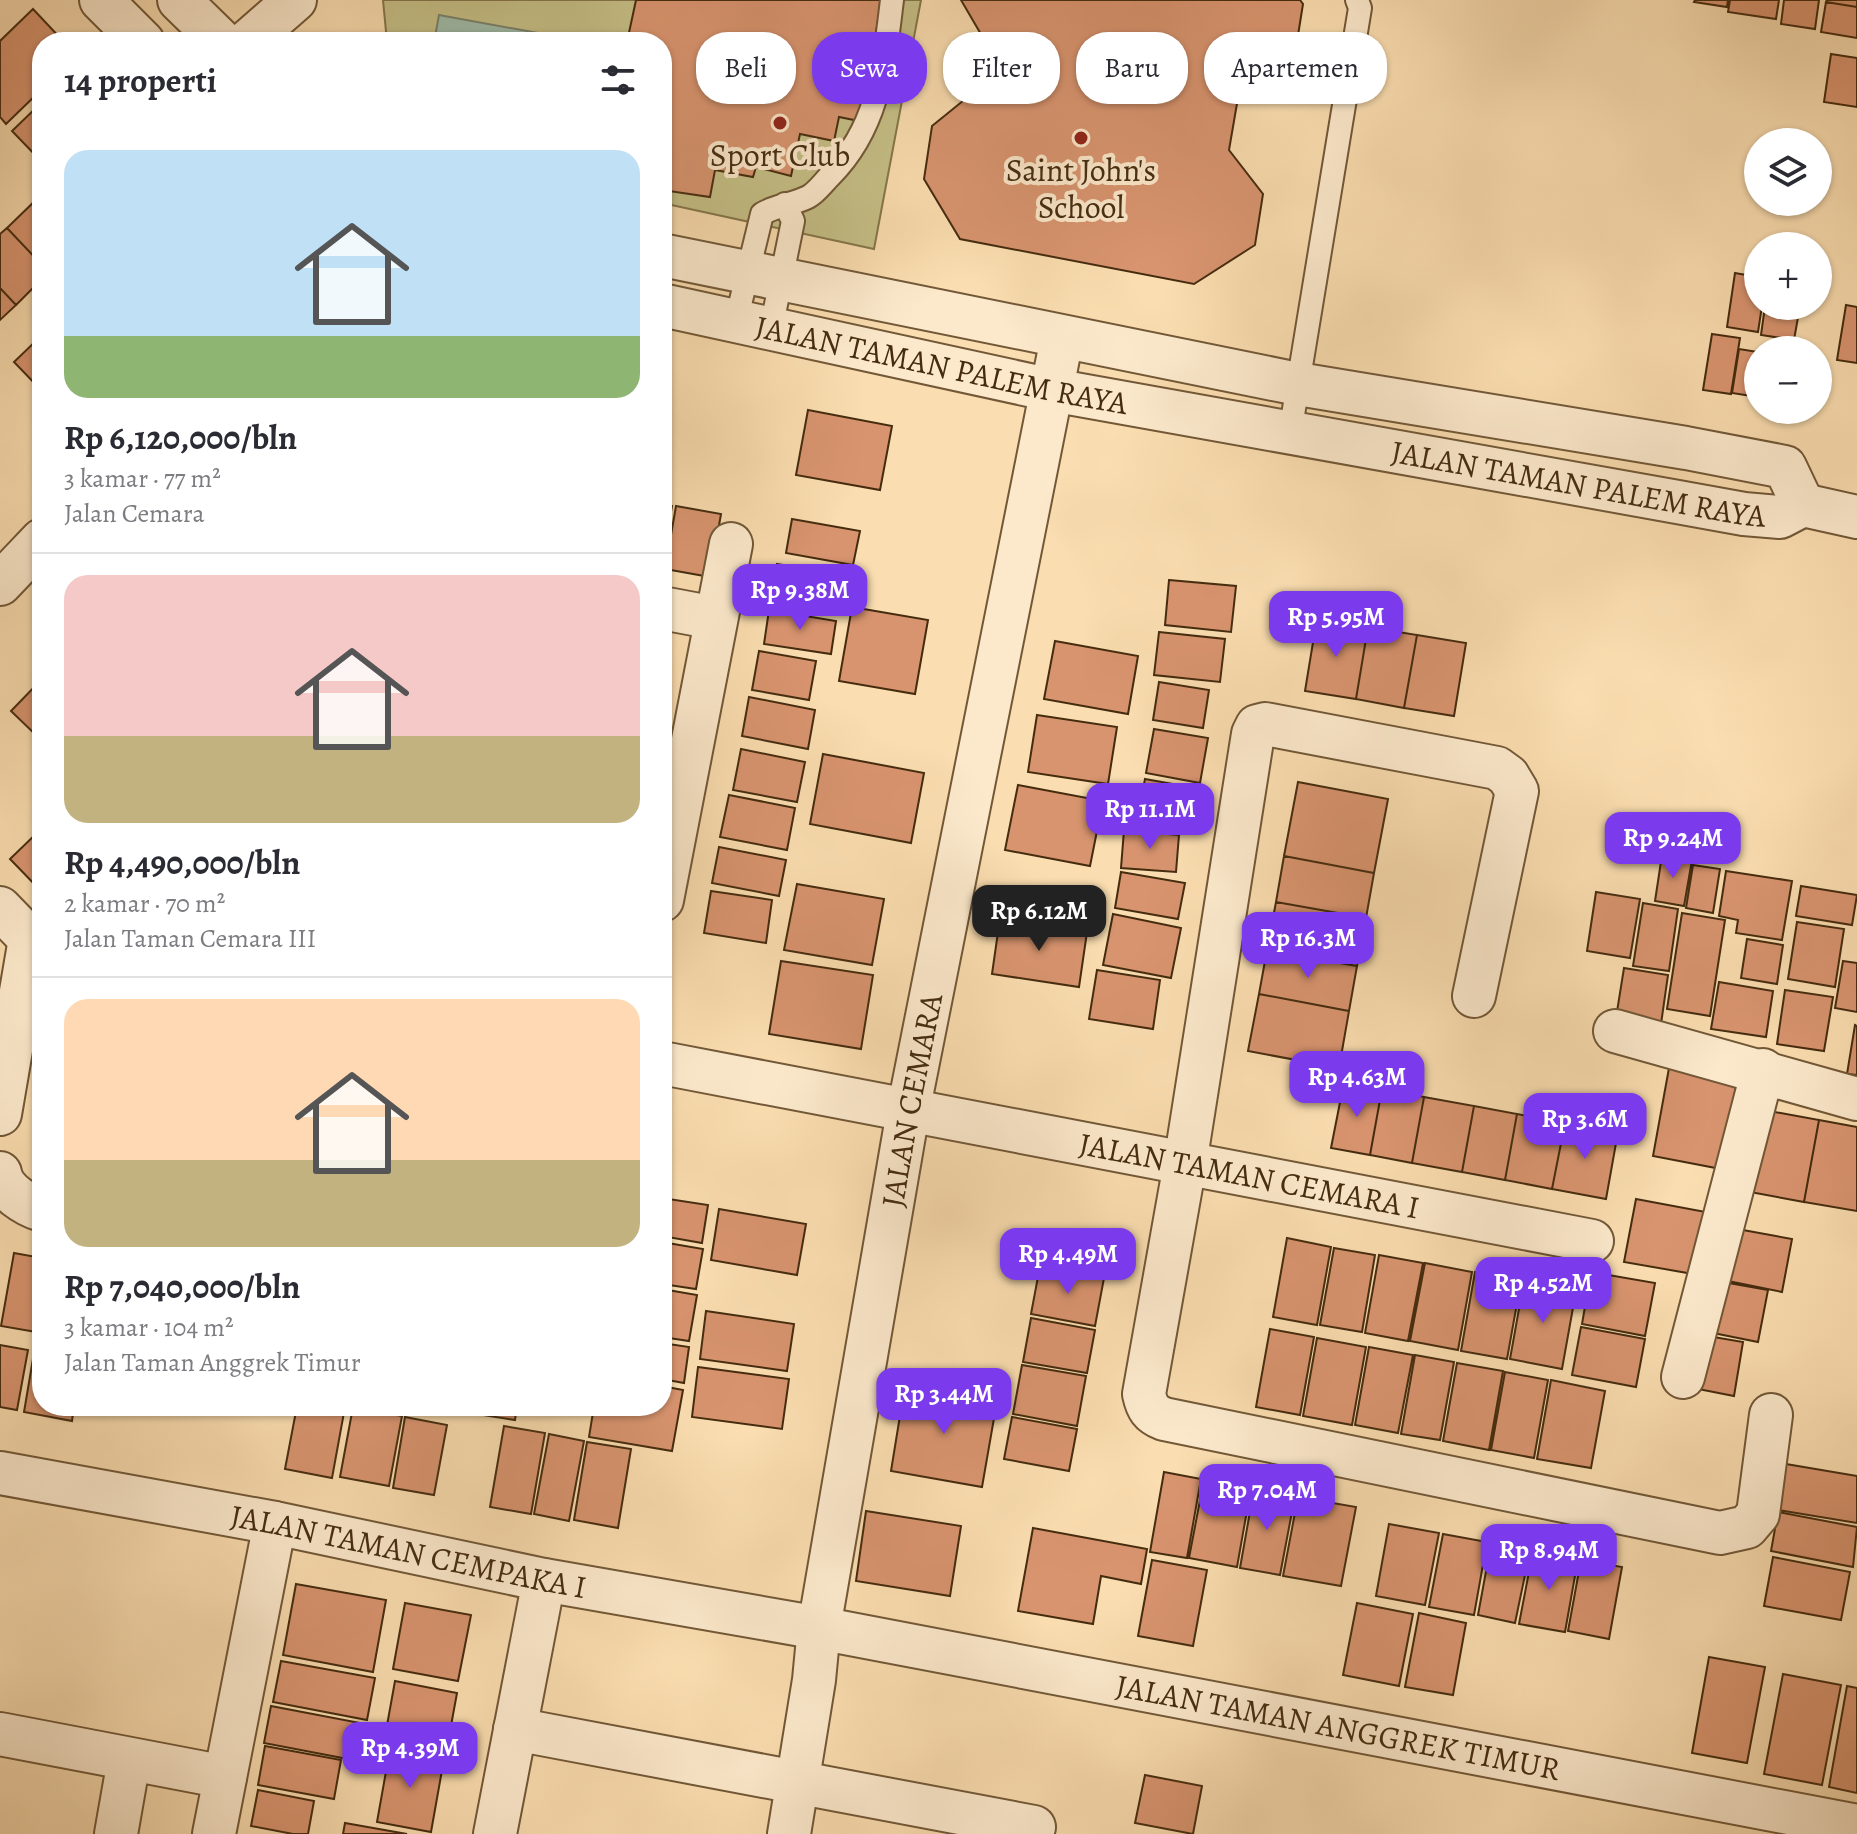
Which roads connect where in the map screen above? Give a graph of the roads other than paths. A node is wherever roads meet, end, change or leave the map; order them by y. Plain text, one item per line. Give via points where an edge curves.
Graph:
1 (101, 0) edge
2 (179, 0) edge
3 (295, 0) edge
4 (892, 0) edge
5 (1357, 0) edge
6 (133, 32) edge
7 (212, 32) edge
8 (258, 32) edge
9 (785, 204) junction
10 (672, 257) edge
11 (764, 276) junction
12 (672, 307) edge
13 (753, 325) junction
14 (1062, 338) junction
15 (1298, 384) junction
16 (1052, 390) junction
17 (1290, 433) junction
18 (1803, 505) junction
19 (1857, 517) edge
20 (731, 544) dead end
21 (32, 550) edge
22 (0, 584) edge
23 (672, 610) edge
24 (715, 618) junction
25 (672, 847) edge
26 (0, 908) edge
27 (32, 936) edge
28 (32, 959) edge
29 (1474, 996) dead end
30 (1615, 1031) dead end
31 (672, 1065) edge
32 (1763, 1070) junction
33 (1857, 1099) edge
34 (908, 1112) junction
35 (0, 1114) edge
36 (1185, 1164) junction
37 (0, 1173) edge
38 (32, 1206) edge
39 (1592, 1241) dead end
40 (1683, 1377) dead end
41 (1771, 1415) dead end
42 (0, 1473) edge
43 (275, 1523) junction
44 (544, 1580) junction
45 (819, 1628) junction
46 (515, 1729) junction
47 (0, 1734) edge
48 (129, 1760) junction
49 (225, 1777) junction
50 (799, 1782) junction
51 (1857, 1826) edge
52 (1034, 1827) dead end
53 (116, 1834) edge
54 (214, 1834) edge
55 (495, 1834) edge
56 (789, 1834) edge

1 - 6 street
2 - 7 street
3 - 8 street
4 - 9 lane via 881,84 860,135 839,168 810,197
5 - 15 lane via 1360,8
9 - 11 lane via 793,221
9 - 11 lane via 762,214
10 - 11 street, JALAN TAMAN PALEM RAYA
11 - 13 lane
11 - 13 lane
11 - 14 street, JALAN TAMAN PALEM RAYA
12 - 13 street, JALAN TAMAN PALEM RAYA
13 - 16 street, JALAN TAMAN PALEM RAYA
14 - 15 street, JALAN TAMAN PALEM RAYA
14 - 16 street, JALAN CEMARA
15 - 17 lane
15 - 18 street, JALAN TAMAN PALEM RAYA via 1785,467
16 - 17 street, JALAN TAMAN PALEM RAYA
16 - 34 street, JALAN CEMARA
17 - 18 street, JALAN TAMAN PALEM RAYA via 1744,514 1780,517
18 - 19 street
20 - 24 street
21 - 22 street
23 - 24 street
24 - 25 street
26 - 27 street
28 - 35 street
29 - 36 street via 1517,791 1508,776 1497,768 1257,726
30 - 32 street
31 - 34 street, JALAN TAMAN CEMARA I
32 - 33 street
32 - 40 street
34 - 36 street, JALAN TAMAN CEMARA I
34 - 45 street, JALAN CEMARA
36 - 39 street, JALAN TAMAN CEMARA I
36 - 41 street via 1144,1394 1154,1415 1720,1533 1747,1527 1758,1514
37 - 38 street via 1,1181
42 - 43 street, JALAN TAMAN CEMPAKA I
43 - 44 street, JALAN TAMAN CEMPAKA I
43 - 49 street
44 - 45 street, JALAN TAMAN CEMPAKA I
44 - 46 street
45 - 50 street, JALAN CEMARA
45 - 51 street, JALAN TAMAN ANGGREK TIMUR
46 - 50 street
46 - 55 street
47 - 48 street
48 - 49 street
48 - 53 street
49 - 54 street
50 - 52 street
50 - 56 street, JALAN CEMARA

